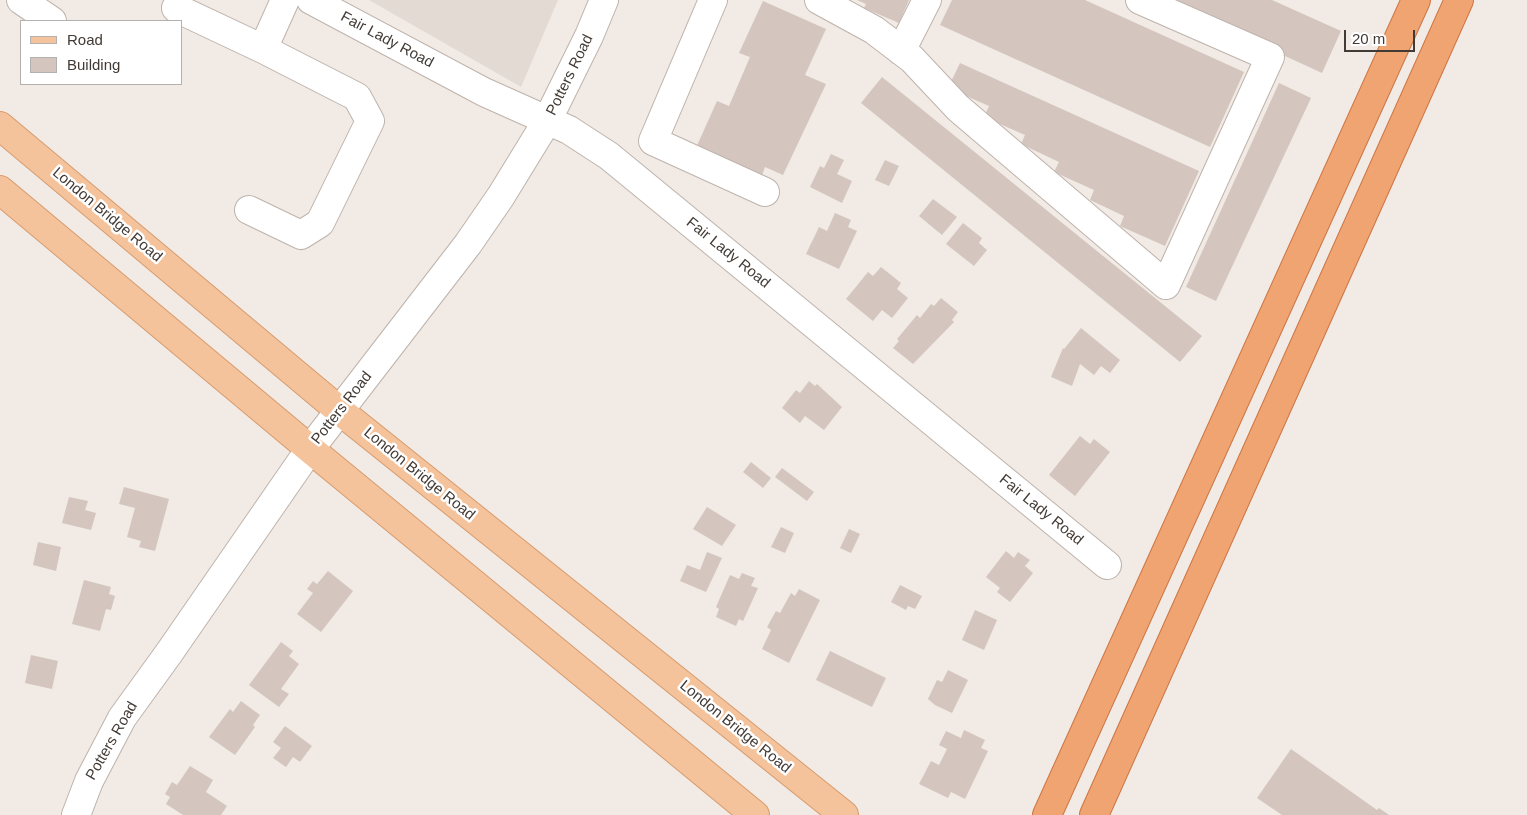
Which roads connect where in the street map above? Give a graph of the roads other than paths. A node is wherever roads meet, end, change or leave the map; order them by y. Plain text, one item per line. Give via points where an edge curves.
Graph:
1 (21, 0) edge
2 (285, 0) edge
3 (311, 0) edge
4 (604, 0) edge
5 (713, 0) edge
6 (819, 0) edge
7 (927, 0) edge
8 (1140, 0) edge
9 (1416, 0) edge
10 (1459, 0) edge
11 (168, 10) edge
12 (51, 20) edge
13 (262, 49) junction
14 (901, 51) junction
15 (547, 120) junction
16 (0, 126) edge
17 (0, 190) edge
18 (765, 192) dead end
19 (249, 210) dead end
20 (340, 410) junction
21 (310, 449) junction
22 (1107, 564) dead end
23 (76, 815) edge
24 (755, 815) edge
25 (844, 815) edge
26 (1047, 815) edge
27 (1094, 815) edge

1 - 12 street
2 - 13 street
3 - 15 street, Fair Lady Road via 484,92
4 - 15 street, Potters Road
5 - 18 street via 653,141
6 - 14 street via 874,30
7 - 14 street
8 - 14 street via 1270,57 1166,286 958,108
9 - 26 highway
10 - 27 highway
11 - 13 street
13 - 19 street via 357,97 370,121 320,223 301,235
15 - 20 street, Potters Road via 468,244
15 - 22 street, Fair Lady Road via 610,156
16 - 20 main road, London Bridge Road
17 - 21 main road
20 - 21 street, Potters Road
20 - 25 main road, London Bridge Road
21 - 23 street, Potters Road via 122,718 89,781
21 - 24 main road

